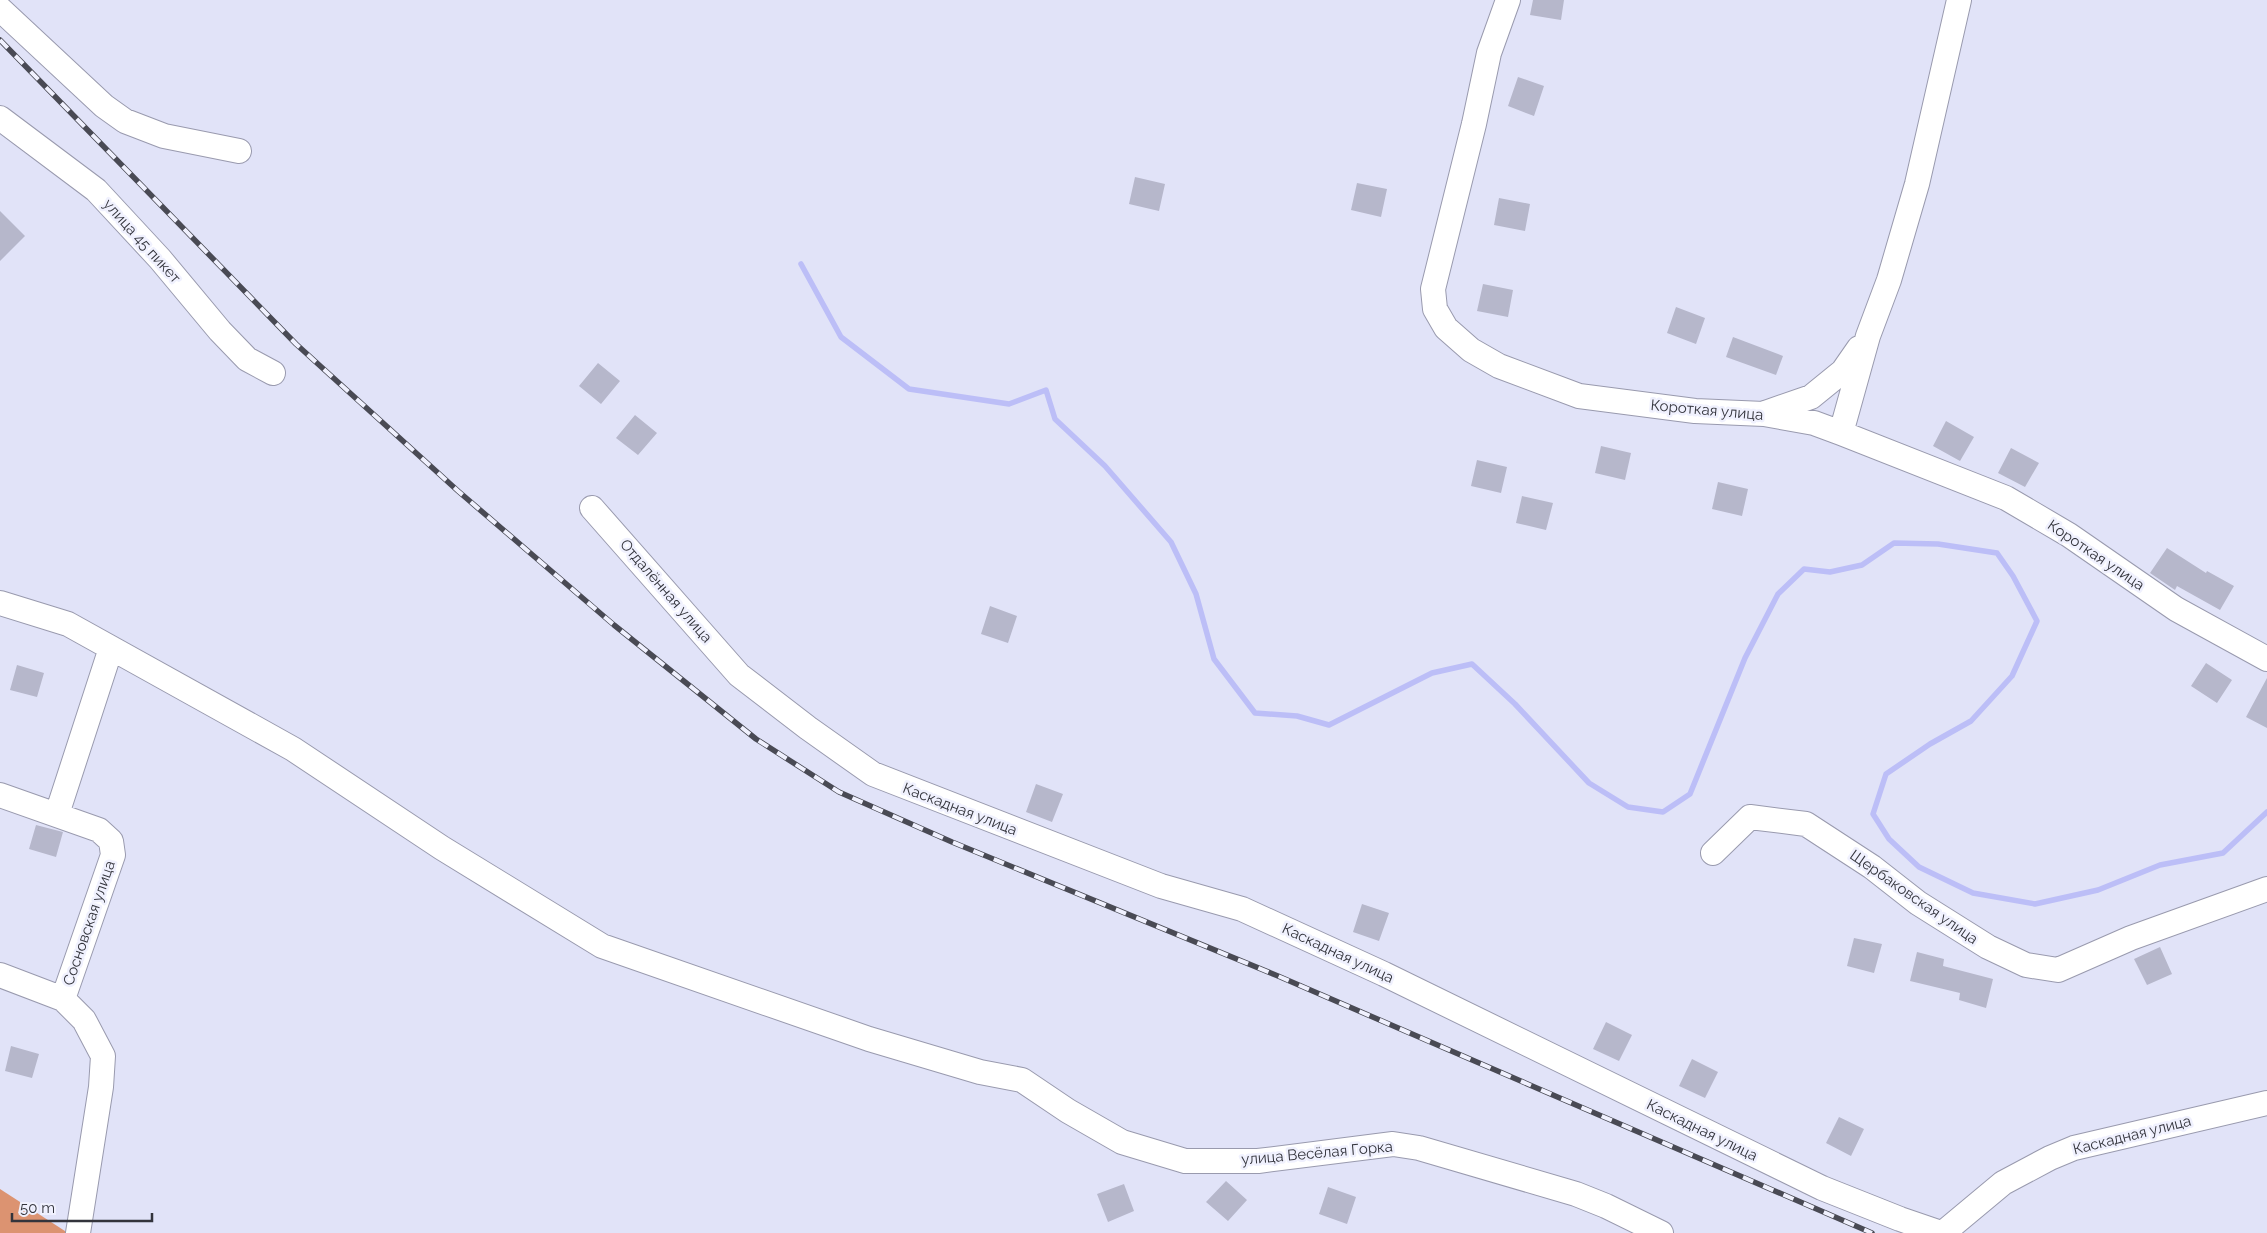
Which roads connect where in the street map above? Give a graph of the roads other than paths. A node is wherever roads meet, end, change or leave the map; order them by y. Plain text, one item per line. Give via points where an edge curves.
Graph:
1 (1508, 0) edge
2 (1959, 0) edge
3 (0, 9) edge
4 (0, 118) edge
5 (239, 151) dead end
6 (1868, 336) junction
7 (273, 372) dead end
8 (1764, 414) junction
9 (1841, 433) junction
10 (592, 508) dead end
11 (0, 603) edge
12 (111, 648) junction
13 (2267, 659) edge
14 (740, 675) joint
15 (0, 795) edge
16 (57, 814) junction
17 (1713, 853) dead end
18 (2267, 890) edge
19 (0, 975) edge
20 (63, 999) junction
21 (2267, 1103) edge
22 (78, 1233) edge
23 (1661, 1233) edge
24 (1942, 1233) edge

1 - 8 street, Короткая улица via 1489,53 1433,289 1435,309 1446,328 1471,350 1499,366 1580,396 1695,411
2 - 6 street via 1917,184 1889,280
3 - 5 street via 125,122 164,136
4 - 7 street, улица 45 пикет via 96,190 160,259 226,338 247,359
6 - 8 street via 1843,370 1811,398
6 - 9 street
8 - 9 street, Короткая улица via 1814,423
9 - 13 street, Короткая улица via 2006,498 2069,535 2176,609
10 - 14 street, Отдалённая улица
11 - 12 street via 68,624
12 - 16 street
12 - 23 street, улица Весёлая Горка via 293,749 442,848 602,946 868,1039 980,1072 1022,1080 1122,1142 1184,1161 1258,1161 1393,1144 1418,1148 1576,1194
14 - 24 street, Каскадная улица via 873,774 1161,886 1242,909 1384,974 1822,1188
15 - 16 street, Сосновская улица
16 - 20 street, Сосновская улица via 99,830 111,841 113,855
17 - 18 street, Щербаковская улица via 1750,817 1806,824 1988,948 2026,965 2058,970 2132,938
19 - 20 street, Сосновская улица
20 - 22 street via 84,1020 103,1056
21 - 24 street, Каскадная улица via 2074,1148 2002,1183

